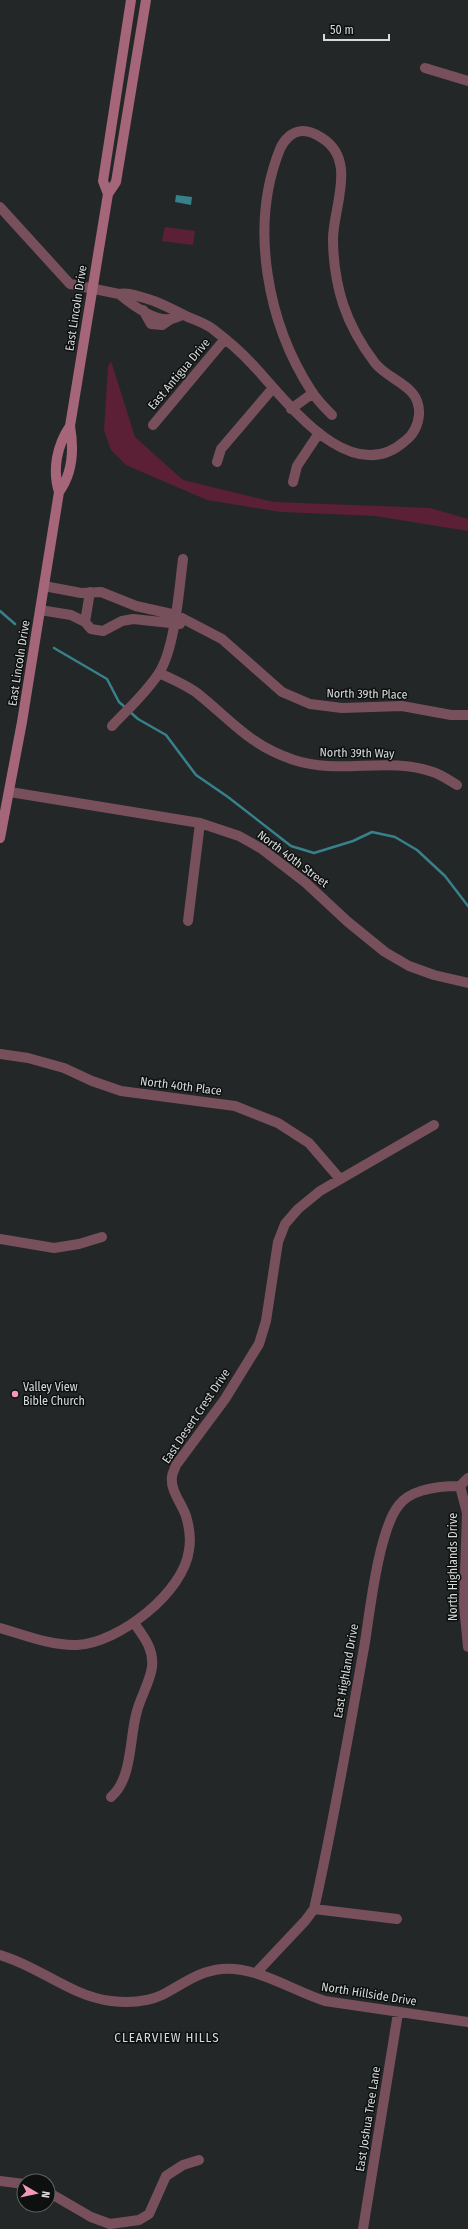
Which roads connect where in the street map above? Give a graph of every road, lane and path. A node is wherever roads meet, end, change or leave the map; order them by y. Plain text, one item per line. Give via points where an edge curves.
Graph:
1 (131, 0) edge
2 (146, 0) edge
3 (425, 68) dead end
4 (468, 80) edge
5 (108, 194) junction
6 (0, 206) edge
7 (93, 289) junction
8 (114, 293) junction
9 (182, 315) junction
10 (225, 339) junction
11 (273, 388) junction
12 (313, 393) junction
13 (291, 409) junction
14 (332, 415) dead end
15 (154, 424) dead end
16 (319, 433) junction
17 (217, 462) dead end
18 (293, 482) dead end
19 (183, 560) dead end
20 (44, 586) junction
21 (90, 592) junction
22 (40, 610) junction
23 (175, 619) junction
24 (84, 622) junction
25 (160, 672) junction
26 (468, 715) edge
27 (112, 726) dead end
28 (457, 785) dead end
29 (10, 792) junction
30 (200, 823) junction
31 (0, 838) edge
32 (188, 921) dead end
33 (468, 983) edge
34 (0, 1054) edge
35 (434, 1126) dead end
36 (340, 1179) junction
37 (102, 1237) dead end
38 (0, 1239) edge
39 (468, 1478) edge
40 (460, 1486) junction
41 (134, 1623) junction
42 (0, 1628) edge
43 (468, 1648) edge
44 (111, 1797) dead end
45 (314, 1909) junction
46 (397, 1919) dead end
47 (0, 1955) edge
48 (256, 1973) junction
49 (398, 2013) junction
50 (468, 2022) edge
51 (199, 2160) dead end
52 (0, 2182) edge
53 (16, 2183) edge
54 (56, 2197) edge
55 (363, 2229) edge

1 - 5 main road, East Lincoln Drive via 103,181
2 - 5 main road, East Lincoln Drive via 116,182
3 - 4 street
5 - 7 main road, East Lincoln Drive
6 - 7 street, East Antigua Drive via 70,284
7 - 8 street, East Antigua Drive
7 - 20 main road, East Lincoln Drive via 70,426 60,440 54,478 59,492
8 - 9 street, East Antigua Drive via 126,293 164,305
8 - 9 street, East Antigua Drive via 143,310 151,324 162,326
9 - 10 street, East Antigua Drive via 198,320
10 - 11 street, East Antigua Drive
10 - 15 street, East Antigua Drive
11 - 13 street, East Antigua Drive
11 - 17 street via 221,450
12 - 13 street
12 - 14 street, East Antigua Drive
12 - 16 street, East Antigua Drive via 291,353 280,324 272,294 265,242 266,213 280,148 286,138 296,131 316,134 330,144 341,164 342,176 334,220 333,260 344,306 360,340 376,365 413,392 419,408 414,431 407,440 382,454 356,454
13 - 16 street, East Antigua Drive
16 - 18 street via 296,466
19 - 23 street
20 - 21 street, North 39th Place via 81,593
20 - 22 main road, East Lincoln Drive
21 - 23 street, North 39th Place via 101,592
21 - 24 street
22 - 24 street, North 39th Place via 71,615
22 - 29 main road, East Lincoln Drive
23 - 24 street, North 39th Place via 133,619 122,621 103,631 91,629
23 - 25 street
23 - 26 street, North 39th Place via 196,625 222,639 282,692 310,704 342,708 402,706 451,715
25 - 27 street
25 - 28 street, North 39th Way via 196,693 240,732 273,753 314,765 416,768 434,773
29 - 30 street, North 40th Street
29 - 31 main road, East Lincoln Drive
30 - 32 street
30 - 33 street, North 40th Street via 239,836 262,849 306,883 385,952 409,966
34 - 36 street, North 40th Place via 28,1058 64,1068 121,1091 235,1106 278,1123 309,1143
35 - 36 street, East Desert Crest Drive
36 - 41 street, East Desert Crest Drive via 303,1204 285,1224 278,1242 266,1322 259,1344 225,1399 176,1465 172,1477 189,1532 189,1550 184,1568 163,1598
37 - 38 street via 54,1248
39 - 40 street
40 - 43 street, North Highlands Drive via 467,1514 464,1605
40 - 45 street, East Highland Drive via 439,1486 412,1494 399,1505 390,1520 376,1580 332,1831
41 - 42 street, East Desert Crest Drive via 112,1636 77,1645 61,1644
41 - 44 street via 150,1647 152,1668 136,1711 124,1777 119,1790
45 - 46 street
45 - 48 street via 305,1922
47 - 48 street, North Hillside Drive via 84,1995 113,2002 151,1998 208,1971 230,1969
48 - 49 street, North Hillside Drive via 325,2002
49 - 50 street, North Hillside Drive
49 - 55 street, East Joshua Tree Lane
51 - 54 street via 183,2165 166,2176 149,2214 139,2220 110,2224 91,2217
52 - 53 street

